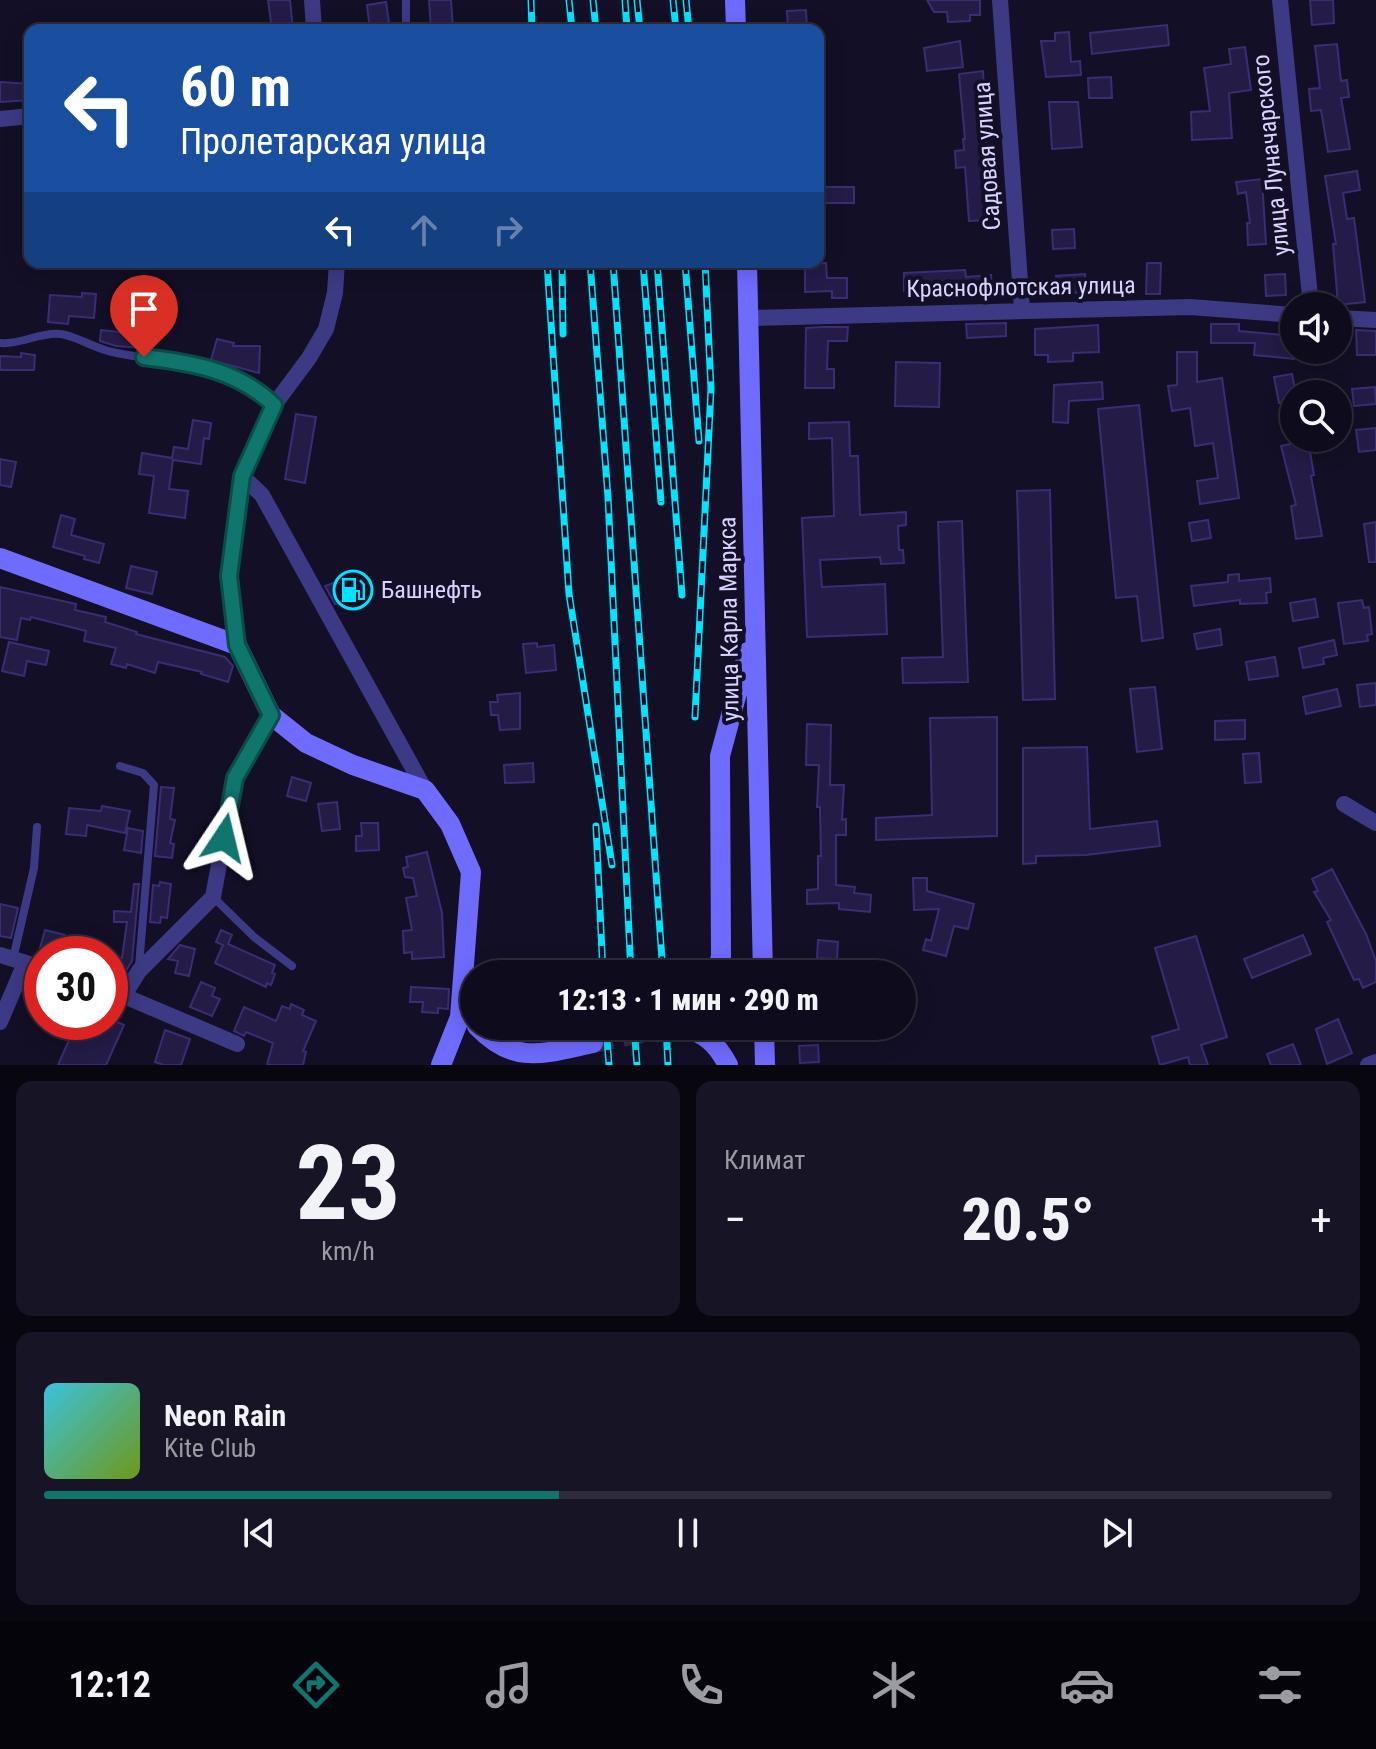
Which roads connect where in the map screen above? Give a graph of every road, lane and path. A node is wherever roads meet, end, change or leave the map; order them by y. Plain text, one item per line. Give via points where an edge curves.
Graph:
1 (312, 0) edge
2 (406, 0) edge
3 (735, 0) edge
4 (1000, 0) edge
5 (1280, 0) edge
6 (314, 24) edge
7 (406, 24) edge
8 (736, 24) edge
9 (24, 117) edge
10 (0, 119) edge
11 (337, 268) edge
12 (747, 268) edge
13 (1310, 292) edge
14 (1022, 310) junction
15 (1280, 314) edge
16 (749, 318) junction
17 (1352, 319) edge
18 (1376, 320) edge
19 (0, 343) edge
20 (274, 405) junction
21 (242, 476) junction
22 (0, 558) edge
23 (755, 629) junction
24 (237, 645) junction
25 (271, 715) junction
26 (120, 766) dead end
27 (425, 790) junction
28 (1344, 804) dead end
29 (1376, 823) edge
30 (37, 827) dead end
31 (213, 897) junction
32 (13, 959) edge
33 (464, 960) edge
34 (720, 960) edge
35 (763, 960) edge
36 (292, 966) dead end
37 (139, 971) junction
38 (128, 982) edge
39 (128, 997) edge
40 (460, 1017) edge
41 (0, 1022) edge
42 (489, 1040) edge
43 (710, 1040) edge
44 (764, 1040) edge
45 (237, 1044) dead end
46 (1376, 1062) edge
47 (441, 1065) edge
48 (557, 1065) edge
49 (728, 1065) edge
50 (765, 1065) edge
51 (1368, 1065) edge

1 - 6 street
2 - 7 lane
3 - 8 street
4 - 14 street, Садовая улица
5 - 13 street, улица Луначарского
9 - 10 street
11 - 20 street via 326,329
12 - 16 street, улица Карла Маркса
14 - 15 street, Краснофлотская улица via 1190,307
14 - 16 street, Краснофлотская улица
16 - 23 street, улица Карла Маркса
17 - 18 street
19 - 20 lane via 64,334 113,352 237,377
20 - 21 street
21 - 24 street via 229,576
21 - 27 street via 262,495
22 - 24 street
23 - 34 street via 720,756
23 - 35 street, улица Карла Маркса
24 - 25 street
25 - 27 street via 306,743
25 - 31 street via 235,778
26 - 37 lane via 143,773 154,785
27 - 33 street via 450,824 471,872
28 - 29 street
30 - 32 lane via 34,868
31 - 36 lane
31 - 37 street
32 - 41 street
37 - 38 street
39 - 45 street
40 - 47 street
42 - 48 street via 507,1055 524,1058 593,1043
43 - 49 street
44 - 50 street
46 - 51 street

